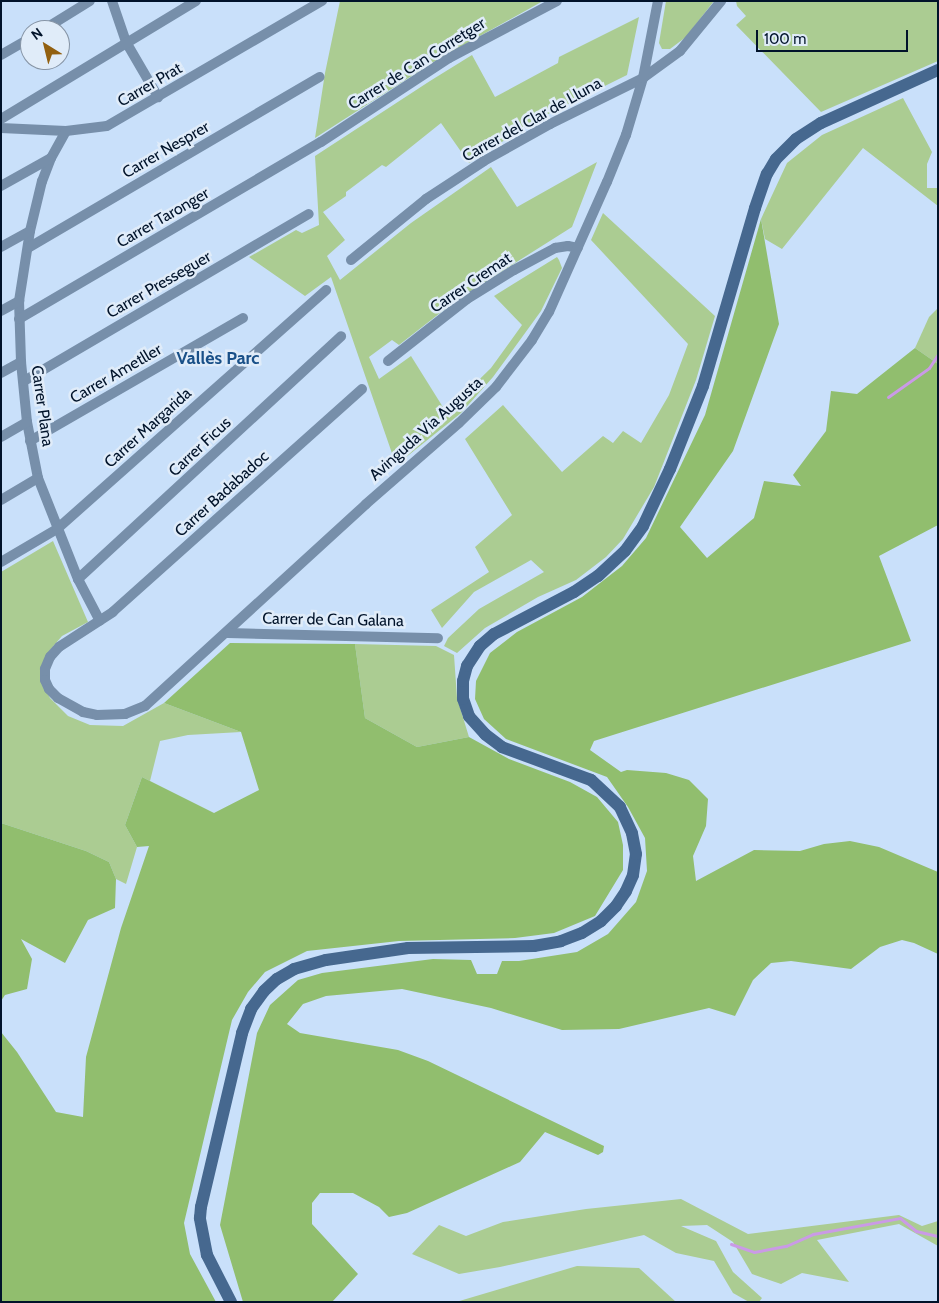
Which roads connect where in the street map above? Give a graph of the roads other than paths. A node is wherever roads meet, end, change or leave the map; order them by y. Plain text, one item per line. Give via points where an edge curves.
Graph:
1 (90, 1) edge
2 (112, 1) edge
3 (196, 1) edge
4 (315, 1) edge
5 (322, 1) edge
6 (557, 1) edge
7 (658, 1) edge
8 (721, 1) edge
9 (298, 15) junction
10 (59, 20) edge
11 (126, 42) junction
12 (20, 44) edge
13 (1, 55) edge
14 (938, 70) edge
15 (320, 77) dead end
16 (643, 78) junction
17 (158, 97) junction
18 (1, 119) edge
19 (1, 128) edge
20 (66, 131) junction
21 (321, 142) joint
22 (51, 158) junction
23 (1, 186) edge
24 (309, 214) dead end
25 (30, 230) junction
26 (1, 247) edge
27 (28, 248) junction
28 (578, 248) junction
29 (351, 260) dead end
30 (326, 290) dead end
31 (19, 300) junction
32 (1, 311) edge
33 (243, 318) dead end
34 (19, 319) junction
35 (341, 336) dead end
36 (388, 361) dead end
37 (21, 362) junction
38 (1, 373) edge
39 (24, 381) junction
40 (362, 389) dead end
41 (27, 422) junction
42 (1, 437) edge
43 (30, 441) junction
44 (38, 478) junction
45 (1, 500) edge
46 (57, 529) junction
47 (1, 562) edge
48 (78, 580) junction
49 (100, 620) junction
50 (228, 632) junction
51 (438, 638) dead end
52 (199, 658) joint
53 (230, 1302) edge

1 - 10 street
2 - 11 street
3 - 11 street
4 - 9 street
5 - 9 street
6 - 21 street, Carrer de Can Corretger via 449,58
7 - 16 street, Avinguda Via Augusta
8 - 16 street, Carrer del Clar de Lluna via 680,50
9 - 17 street, Carrer Prat
11 - 17 street
11 - 18 street
12 - 13 street
14 - 53 main road via 821,123 796,139 776,159 755,208 703,386 643,526 625,551 598,576 494,634 480,646 467,666 463,699 469,716 485,734 502,747 591,780 620,807 632,832 636,854 633,875 626,891 602,921 561,942 534,946 408,948 365,954 304,966 271,984 251,1009 242,1033 201,1207 206,1255
15 - 27 street, Carrer Nesprer
16 - 28 street, Avinguda Via Augusta via 626,135
16 - 29 street, Carrer del Clar de Lluna via 484,161 426,199
17 - 20 street, Carrer Prat via 107,126
19 - 20 street, Carrer Prat
20 - 22 street, Carrer Plana
21 - 34 street, Carrer Taronger
22 - 23 street
22 - 25 street, Carrer Plana
24 - 39 street, Carrer Presseguer
25 - 26 street
25 - 27 street, Carrer Plana
27 - 31 street, Carrer Plana
28 - 36 street, Carrer Cremat via 556,248 514,270 468,299
28 - 50 street, Avinguda Via Augusta via 536,333 484,399
30 - 46 street, Carrer Margarida
31 - 32 street
31 - 34 street, Carrer Plana
33 - 43 street, Carrer Ametller
34 - 37 street, Carrer Plana
35 - 48 street, Carrer Ficus
37 - 38 street
37 - 39 street, Carrer Plana
39 - 41 street, Carrer Plana
40 - 49 street, Carrer Badabadoc via 120,606
41 - 42 street
41 - 43 street, Carrer Plana
43 - 44 street, Carrer Plana
44 - 45 street
44 - 46 street, Carrer Plana
46 - 47 street, Carrer Margarida
46 - 48 street, Carrer Plana
48 - 49 street, Carrer Plana
49 - 52 street, Carrer Badabadoc via 59,647 45,669 49,689 83,712 113,716 145,706
50 - 51 street, Carrer de Can Galana
50 - 52 street, Avinguda Via Augusta

